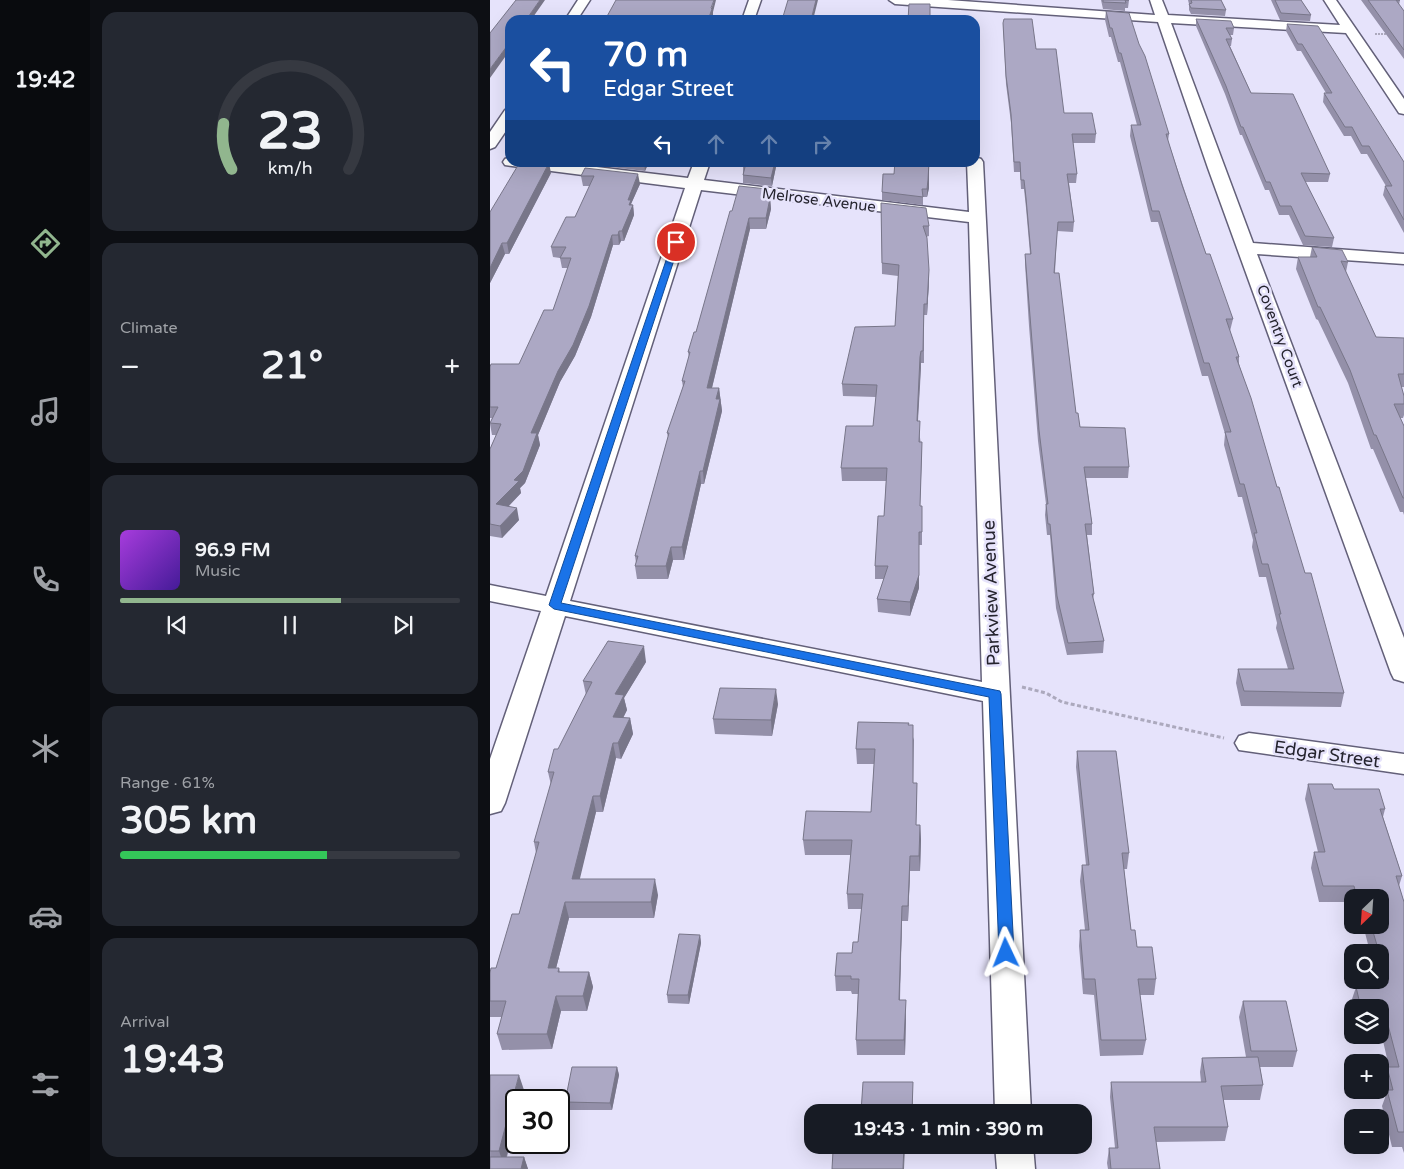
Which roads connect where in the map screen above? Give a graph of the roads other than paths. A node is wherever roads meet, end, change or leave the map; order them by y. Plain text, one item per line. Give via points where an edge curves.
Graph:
1 (584, 0) edge
2 (755, 0) edge
3 (894, 0) edge
4 (1156, 0) edge
5 (1330, 0) edge
6 (968, 6) junction
7 (574, 15) edge
8 (750, 15) edge
9 (969, 15) edge
10 (1163, 19) junction
11 (1348, 28) junction
12 (1404, 110) edge
13 (505, 121) edge
14 (490, 144) edge
15 (545, 167) edge
16 (700, 167) edge
17 (975, 167) edge
18 (694, 186) junction
19 (977, 218) junction
20 (1247, 248) junction
21 (1404, 259) edge
22 (490, 593) edge
23 (554, 605) junction
24 (1404, 673) edge
25 (1005, 690) junction
26 (1249, 743) road end
27 (1404, 764) edge
28 (490, 803) edge
29 (1013, 1104) edge
30 (1015, 1154) edge
31 (1016, 1169) edge

1 - 7 street
2 - 8 street
3 - 6 street
4 - 10 street, Coventry Court
5 - 11 street
6 - 9 street
6 - 10 street
10 - 11 street
10 - 20 street, Coventry Court
11 - 12 street
13 - 14 street
15 - 18 street, Melrose Avenue
16 - 18 street
17 - 19 street, Parkview Avenue
18 - 19 street, Melrose Avenue
18 - 23 street
19 - 25 street, Parkview Avenue
20 - 21 street
20 - 24 street, Coventry Court
22 - 23 street
23 - 25 street
23 - 28 street
25 - 29 street, Parkview Avenue
26 - 27 street, Edgar Street
30 - 31 street

